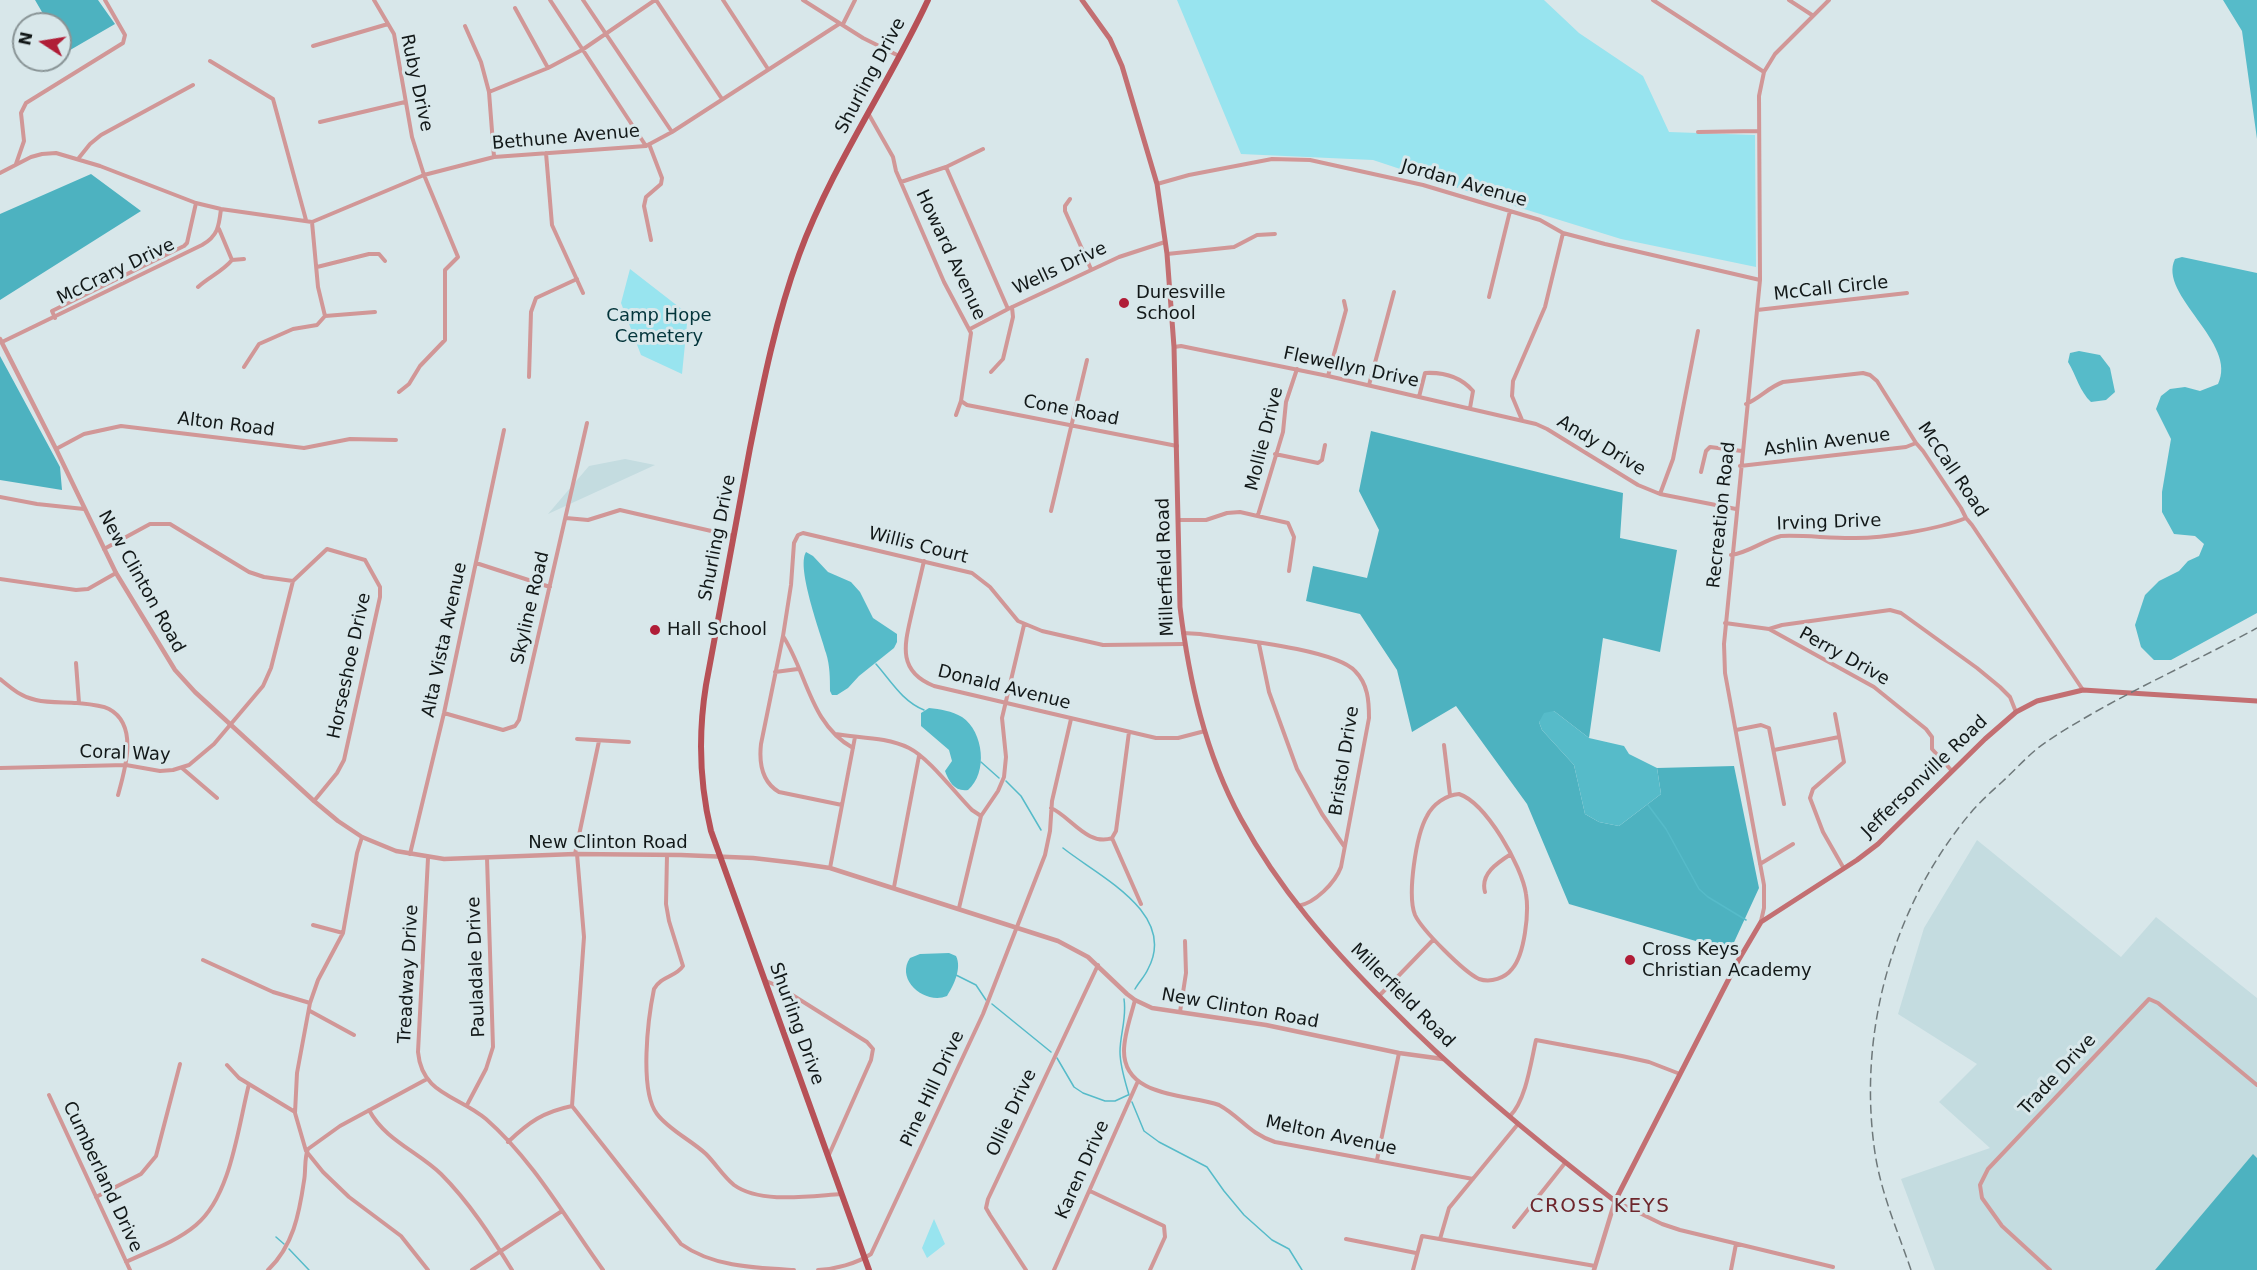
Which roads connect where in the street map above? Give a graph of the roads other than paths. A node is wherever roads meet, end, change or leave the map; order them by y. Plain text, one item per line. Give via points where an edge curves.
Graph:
1 (105, 0) edge
2 (374, 0) edge
3 (550, 0) edge
4 (583, 0) edge
5 (655, 0) edge
6 (723, 0) edge
7 (803, 0) edge
8 (855, 0) edge
9 (928, 0) edge
10 (1082, 0) edge
11 (1653, 0) edge
12 (1789, 0) edge
13 (1829, 0) edge
14 (515, 8) dead end
15 (1812, 15) junction
16 (388, 24) junction
17 (841, 24) junction
18 (465, 26) dead end
19 (605, 33) junction
20 (313, 46) dead end
21 (582, 50) junction
22 (899, 56) junction
23 (210, 61) dead end
24 (549, 68) junction
25 (768, 69) junction
26 (1764, 72) junction
27 (193, 85) dead end
28 (489, 92) junction
29 (722, 99) junction
30 (405, 102) junction
31 (868, 113) junction
32 (320, 122) dead end
33 (1758, 130) junction
34 (672, 132) junction
35 (1698, 132) dead end
36 (647, 145) junction
37 (983, 149) dead end
38 (546, 153) junction
39 (494, 157) junction
40 (78, 159) junction
41 (16, 164) junction
42 (946, 167) junction
43 (0, 173) edge
44 (424, 175) junction
45 (901, 182) junction
46 (1157, 184) junction
47 (1070, 199) dead end
48 (196, 203) junction
49 (221, 209) junction
50 (1510, 211) junction
51 (306, 220) junction
52 (312, 222) junction
53 (219, 229) junction
54 (1563, 233) junction
55 (1275, 234) dead end
56 (651, 240) dead end
57 (1166, 241) junction
58 (1167, 254) junction
59 (244, 259) dead end
60 (232, 260) junction
61 (385, 261) dead end
62 (317, 267) junction
63 (1091, 269) junction
64 (577, 279) junction
65 (1760, 280) junction
66 (198, 287) dead end
67 (1394, 292) dead end
68 (583, 293) dead end
69 (1907, 294) dead end
70 (1489, 297) dead end
71 (1344, 301) dead end
72 (1010, 308) junction
73 (1757, 310) junction
74 (375, 312) dead end
75 (326, 316) junction
76 (55, 318) junction
77 (970, 329) junction
78 (1698, 331) dead end
79 (1, 340) edge
80 (1174, 347) junction
81 (1087, 360) dead end
82 (244, 367) dead end
83 (1297, 369) junction
84 (991, 372) dead end
85 (1328, 376) junction
86 (529, 377) dead end
87 (1369, 385) junction
88 (399, 392) dead end
89 (1419, 397) junction
90 (961, 401) junction
91 (1746, 404) junction
92 (1470, 408) junction
93 (956, 416) dead end
94 (1522, 420) junction
95 (587, 423) dead end
96 (1073, 425) junction
97 (504, 430) dead end
98 (396, 440) dead end
99 (1916, 443) junction
100 (1326, 445) dead end
101 (1178, 446) junction
102 (56, 449) junction
103 (1742, 451) junction
104 (1275, 454) junction
105 (1740, 466) junction
106 (1701, 472) dead end
107 (1660, 494) junction
108 (0, 497) edge
109 (1736, 509) junction
110 (84, 510) junction
111 (1051, 512) dead end
112 (1258, 515) junction
113 (566, 518) junction
114 (1966, 518) junction
115 (1178, 520) junction
116 (733, 536) junction
117 (104, 549) junction
118 (1731, 555) junction
119 (924, 561) junction
120 (476, 563) junction
121 (1289, 571) dead end
122 (116, 573) junction
123 (0, 579) edge
124 (293, 581) junction
125 (550, 587) junction
126 (1725, 623) junction
127 (1024, 625) junction
128 (1769, 629) junction
129 (1183, 633) junction
130 (783, 636) junction
131 (1184, 644) junction
132 (1259, 644) junction
133 (76, 663) dead end
134 (798, 669) junction
135 (775, 672) junction
136 (0, 679) edge
137 (2083, 690) junction
138 (2257, 701) edge
139 (79, 703) junction
140 (1005, 703) junction
141 (2016, 712) junction
142 (444, 713) junction
143 (1835, 714) dead end
144 (1071, 718) junction
145 (231, 724) junction
146 (1736, 730) junction
147 (1205, 731) junction
148 (1129, 732) junction
149 (835, 734) junction
150 (855, 737) junction
151 (1839, 737) junction
152 (577, 739) dead end
153 (600, 741) junction
154 (629, 742) dead end
155 (1444, 745) dead end
156 (853, 748) junction
157 (1774, 750) junction
158 (919, 756) junction
159 (126, 765) junction
160 (0, 768) edge
161 (182, 768) junction
162 (1952, 771) junction
163 (118, 795) dead end
164 (1450, 795) junction
165 (217, 798) dead end
166 (314, 801) junction
167 (1784, 804) dead end
168 (842, 805) junction
169 (1051, 808) junction
170 (981, 816) junction
171 (362, 837) junction
172 (1112, 838) junction
173 (1793, 844) dead end
174 (1345, 846) junction
175 (410, 854) junction
176 (576, 854) junction
177 (1511, 854) junction
178 (667, 855) junction
179 (428, 858) junction
180 (487, 858) junction
181 (720, 858) junction
182 (1760, 864) junction
183 (1843, 867) junction
184 (830, 868) junction
185 (894, 887) junction
186 (1485, 892) dead end
187 (1141, 904) dead end
188 (1298, 906) junction
189 (959, 908) junction
190 (1761, 922) junction
191 (313, 925) dead end
192 (1017, 927) junction
193 (344, 933) junction
194 (1433, 940) junction
195 (1185, 941) dead end
196 (203, 960) dead end
197 (1098, 965) junction
198 (765, 981) junction
199 (1379, 996) junction
200 (1135, 1000) junction
201 (310, 1003) junction
202 (310, 1011) junction
203 (1180, 1013) junction
204 (354, 1035) dead end
205 (1399, 1053) junction
206 (1443, 1059) junction
207 (180, 1064) dead end
208 (227, 1065) dead end
209 (1680, 1074) junction
210 (427, 1078) junction
211 (1138, 1081) junction
212 (249, 1084) junction
213 (2257, 1085) edge
214 (50, 1095) dead end
215 (467, 1105) junction
216 (572, 1106) junction
217 (369, 1110) junction
218 (295, 1113) junction
219 (1510, 1116) junction
220 (1518, 1124) junction
221 (508, 1142) junction
222 (306, 1151) junction
223 (828, 1157) junction
224 (1377, 1160) junction
225 (1565, 1163) junction
226 (1473, 1179) junction
227 (1089, 1191) junction
228 (841, 1194) junction
229 (96, 1197) junction
230 (1616, 1201) junction
231 (562, 1211) junction
232 (1514, 1227) dead end
233 (1346, 1239) dead end
234 (1440, 1239) junction
235 (1737, 1244) junction
236 (501, 1252) junction
237 (1416, 1253) junction
238 (865, 1258) junction
239 (126, 1262) junction
240 (1833, 1267) dead end
241 (1594, 1268) edge
242 (130, 1270) edge
243 (268, 1270) edge
244 (429, 1270) edge
245 (472, 1270) edge
246 (512, 1270) edge
247 (603, 1270) edge
248 (794, 1270) edge
249 (818, 1270) edge
250 (869, 1270) edge
251 (1026, 1270) edge
252 (1054, 1270) edge
253 (1150, 1270) edge
254 (1413, 1270) edge
255 (1731, 1270) edge
256 (2050, 1270) edge

1 - 41 street via 125,35 123,43 26,103 21,113 24,141
2 - 16 street, Ruby Drive
3 - 21 street
4 - 19 street
5 - 19 street
5 - 29 street
6 - 25 street
7 - 17 street
8 - 17 street
9 - 22 main road, Shurling Drive
10 - 46 main road, Millerfield Road via 1110,39 1122,66
11 - 26 street
12 - 15 street
13 - 15 street
14 - 24 street
15 - 26 street via 1780,48
16 - 20 street
16 - 30 street, Ruby Drive via 394,34
17 - 22 street
17 - 25 street, Bethune Avenue
18 - 28 street
19 - 21 street
19 - 34 street
21 - 24 street
21 - 36 street
22 - 31 main road, Shurling Drive
23 - 51 street via 273,99
24 - 28 street
25 - 29 street, Bethune Avenue
26 - 33 street, Recreation Road
27 - 40 street via 101,135
28 - 39 street
29 - 34 street, Bethune Avenue
30 - 32 street
30 - 44 street, Ruby Drive
31 - 45 street, Howard Avenue via 893,157
31 - 116 main road, Shurling Drive via 817,213 790,283 774,335
33 - 35 street
33 - 65 street, Recreation Road
34 - 36 street, Bethune Avenue
36 - 38 street, Bethune Avenue
36 - 56 street via 662,178 644,206
37 - 42 street
38 - 39 street, Bethune Avenue
38 - 64 street via 552,225
39 - 44 street, Bethune Avenue
40 - 41 street via 42,154
40 - 48 street
41 - 43 street
42 - 45 street
42 - 72 street
44 - 52 street, Bethune Avenue
44 - 88 street, Ruby Drive via 458,257 445,270 445,340
45 - 77 street, Howard Avenue via 944,282
46 - 50 street, Jordan Avenue via 1272,159 1302,159 1409,181
46 - 57 main road, Millerfield Road
47 - 63 street via 1065,211
48 - 49 street
48 - 76 street via 184,246 52,311
49 - 51 street
49 - 53 street
50 - 54 street, Jordan Avenue via 1540,220
50 - 70 street
51 - 52 street
52 - 62 street
53 - 60 street
53 - 76 street, McCrary Drive via 202,245
54 - 65 street, Jordan Avenue
54 - 94 street via 1545,308 1513,381 1512,396
55 - 58 street via 1257,235 1234,247
57 - 58 main road, Millerfield Road
57 - 63 street, Wells Drive
58 - 80 main road, Millerfield Road
59 - 60 street
60 - 66 street
61 - 62 street via 379,254 369,254
62 - 75 street
63 - 72 street, Wells Drive
64 - 68 street
64 - 86 street via 536,298 531,312
65 - 73 street, Recreation Road
67 - 87 street
69 - 73 street, McCall Circle
71 - 85 street via 1346,310
72 - 77 street, Wells Drive
72 - 84 street via 1013,317 1003,358
73 - 91 street, Recreation Road
74 - 75 street
75 - 82 street via 317,325 293,328 259,344
76 - 79 street, McCrary Drive
77 - 90 street, Howard Avenue
78 - 107 street via 1673,459
79 - 102 street, New Clinton Road
80 - 83 street, Flewellyn Drive
80 - 101 main road, Millerfield Road
81 - 96 street
83 - 85 street, Flewellyn Drive
83 - 104 street, Mollie Drive
85 - 87 street, Flewellyn Drive
87 - 89 street, Flewellyn Drive
89 - 92 street, Flewellyn Drive
89 - 92 street via 1425,373 1449,375 1464,380 1473,391
90 - 93 street, Howard Avenue
90 - 96 street, Cone Road
91 - 99 street, McCall Road via 1783,382 1863,373 1877,381
91 - 103 street, Recreation Road
92 - 94 street, Flewellyn Drive
94 - 107 street, Andy Drive via 1547,429 1623,477
95 - 113 street, Skyline Road
96 - 101 street, Cone Road
96 - 111 street
97 - 120 street, Alta Vista Avenue
98 - 102 street, Alton Road via 350,439 304,448 121,426 84,434
99 - 105 street, Ashlin Avenue
99 - 114 street, McCall Road
100 - 104 street via 1318,463
101 - 115 main road, Millerfield Road
102 - 110 street, New Clinton Road
103 - 105 street, Recreation Road
103 - 106 street via 1710,447
104 - 112 street, Mollie Drive
105 - 109 street, Recreation Road
107 - 109 street, Andy Drive
108 - 110 street
109 - 118 street, Recreation Road
110 - 117 street, New Clinton Road
112 - 115 street via 1233,512 1206,520
112 - 121 street via 1292,527 1294,542
113 - 116 street via 588,520 620,510
113 - 125 street, Skyline Road
114 - 118 street, Irving Drive via 1952,524 1875,537 1781,536
114 - 137 street, McCall Road
115 - 129 main road, Millerfield Road
116 - 181 main road, Shurling Drive via 700,726 703,795
117 - 122 street, New Clinton Road
117 - 124 street via 150,525 170,524 249,572
118 - 126 street, Recreation Road
119 - 127 street, Willis Court via 977,576
119 - 130 street, Willis Court via 801,534 794,543
119 - 140 street, Donald Avenue via 905,643 910,668 934,686
120 - 125 street
120 - 142 street, Alta Vista Avenue
122 - 123 street via 88,589 76,590
122 - 145 street, New Clinton Road via 175,670
124 - 145 street via 269,675
124 - 166 street, Horseshoe Drive via 327,549 365,560 380,586 380,605 344,760
125 - 142 street, Skyline Road via 515,726 502,730
126 - 128 street, Perry Drive
126 - 146 street, Recreation Road via 1725,674
127 - 131 street, Willis Court via 1103,645
127 - 140 street
128 - 141 street via 1890,610 1901,613 1995,682 2010,697
128 - 162 street, Perry Drive via 1890,699 1926,729 1932,737 1932,749
129 - 131 main road, Millerfield Road
129 - 132 street, Bristol Drive
130 - 134 street
130 - 135 street
131 - 147 main road, Millerfield Road
132 - 174 street via 1269,692 1297,769
132 - 174 street, Bristol Drive via 1333,657 1354,670 1364,684 1369,718
133 - 139 street
134 - 135 street
134 - 149 street via 821,718
135 - 168 street via 760,751 765,777 779,792
136 - 139 street via 16,693 36,700
137 - 138 main road, Jeffersonville Road
137 - 141 main road, Jeffersonville Road via 2046,698
139 - 159 street via 107,708 118,717 126,735
140 - 144 street, Donald Avenue
140 - 170 street via 1004,777
141 - 162 main road, Jeffersonville Road
142 - 175 street, Alta Vista Avenue
143 - 151 street
144 - 148 street, Donald Avenue
144 - 169 street, Pine Hill Drive
145 - 161 street, Coral Way via 202,755
145 - 166 street, New Clinton Road
146 - 157 street via 1768,726
146 - 182 street, Recreation Road
147 - 148 street, Donald Avenue via 1172,739
147 - 188 main road, Millerfield Road via 1240,817
148 - 172 street
149 - 150 street
149 - 156 street
150 - 156 street
150 - 158 street via 894,743
151 - 157 street
151 - 183 street via 1844,762 1813,789 1810,798
152 - 153 street
153 - 154 street
153 - 176 street
155 - 164 street
156 - 168 street
157 - 167 street
158 - 170 street
158 - 185 street
159 - 160 street, Coral Way
159 - 161 street, Coral Way via 160,771
159 - 163 street
161 - 165 street
162 - 183 main road, Jeffersonville Road via 1895,830
164 - 177 street via 1459,794 1473,801
164 - 194 street via 1425,820 1412,885 1415,914
166 - 171 street, New Clinton Road
168 - 184 street
169 - 172 street via 1091,837
169 - 192 street, Pine Hill Drive via 1046,849
170 - 189 street
171 - 175 street, New Clinton Road
171 - 193 street
172 - 187 street
173 - 182 street
174 - 188 street, Bristol Drive via 1341,867 1332,882
175 - 179 street, New Clinton Road
176 - 178 street, New Clinton Road
176 - 180 street, New Clinton Road
176 - 216 street via 584,946
177 - 186 street via 1490,870 1484,882
177 - 194 street via 1526,891 1528,908 1525,934 1511,971 1497,979 1479,979
178 - 181 street, New Clinton Road
178 - 228 street via 666,904 683,966 661,979 654,989 646,1075 650,1102 657,1115 747,1192 767,1196
179 - 180 street, New Clinton Road
179 - 210 street, Treadway Drive via 418,1052
180 - 215 street, Pauladale Drive via 493,1047
181 - 184 street, New Clinton Road
181 - 198 main road, Shurling Drive
182 - 190 street, Recreation Road via 1765,895
183 - 190 main road, Jeffersonville Road
184 - 185 street, New Clinton Road
185 - 189 street, New Clinton Road
188 - 199 main road, Millerfield Road
189 - 192 street, New Clinton Road
190 - 209 main road, Jeffersonville Road
191 - 193 street
192 - 197 street, New Clinton Road via 1069,945
192 - 238 street, Pine Hill Drive via 979,1024 877,1243
193 - 201 street
194 - 199 street
195 - 203 street via 1186,973
196 - 201 street via 273,992
197 - 200 street, New Clinton Road
197 - 251 street, Ollie Drive via 988,1199 986,1208
198 - 223 main road, Shurling Drive
198 - 223 street via 873,1049
199 - 206 main road, Millerfield Road
200 - 203 street, New Clinton Road
200 - 211 street via 1124,1053 1128,1069
201 - 202 street
202 - 204 street
202 - 218 street via 297,1073
203 - 205 street, New Clinton Road via 1266,1025
205 - 206 street, New Clinton Road
205 - 224 street
206 - 219 main road, Millerfield Road
207 - 229 street via 156,1156 141,1173
208 - 212 street
209 - 219 street via 1649,1062 1536,1040 1525,1083
209 - 230 main road, Jeffersonville Road
210 - 215 street via 443,1094
210 - 217 street
211 - 224 street, Melton Avenue via 1160,1092 1219,1105 1266,1139
211 - 227 street, Karen Drive
212 - 218 street
212 - 239 street via 225,1183 208,1214 189,1230
213 - 256 street, Trade Drive via 2149,999 1988,1169 1980,1185 1982,1198 2006,1231
214 - 229 street, Cumberland Drive
215 - 221 street
216 - 221 street via 531,1120
216 - 248 street via 675,1238 692,1252 726,1263
217 - 222 street via 320,1138
217 - 236 street via 390,1137 427,1161 459,1192
218 - 222 street
219 - 220 main road, Millerfield Road
220 - 225 main road, Millerfield Road
220 - 226 street
221 - 231 street
222 - 243 street via 295,1228
222 - 244 street via 340,1189 401,1236
223 - 228 main road, Shurling Drive
224 - 226 street, Melton Avenue
225 - 230 main road, Millerfield Road
225 - 232 street
226 - 234 street via 1446,1214
227 - 252 street, Karen Drive
227 - 253 street via 1164,1226 1166,1237
228 - 238 main road, Shurling Drive
229 - 239 street, Cumberland Drive
230 - 235 street via 1662,1224
230 - 241 street, Jeffersonville Road
231 - 236 street
231 - 247 street
233 - 237 street
234 - 237 street via 1422,1236
234 - 241 street
235 - 240 street
235 - 255 street
236 - 245 street
236 - 246 street
237 - 254 street
238 - 249 street
238 - 250 main road, Shurling Drive
239 - 242 street, Cumberland Drive

